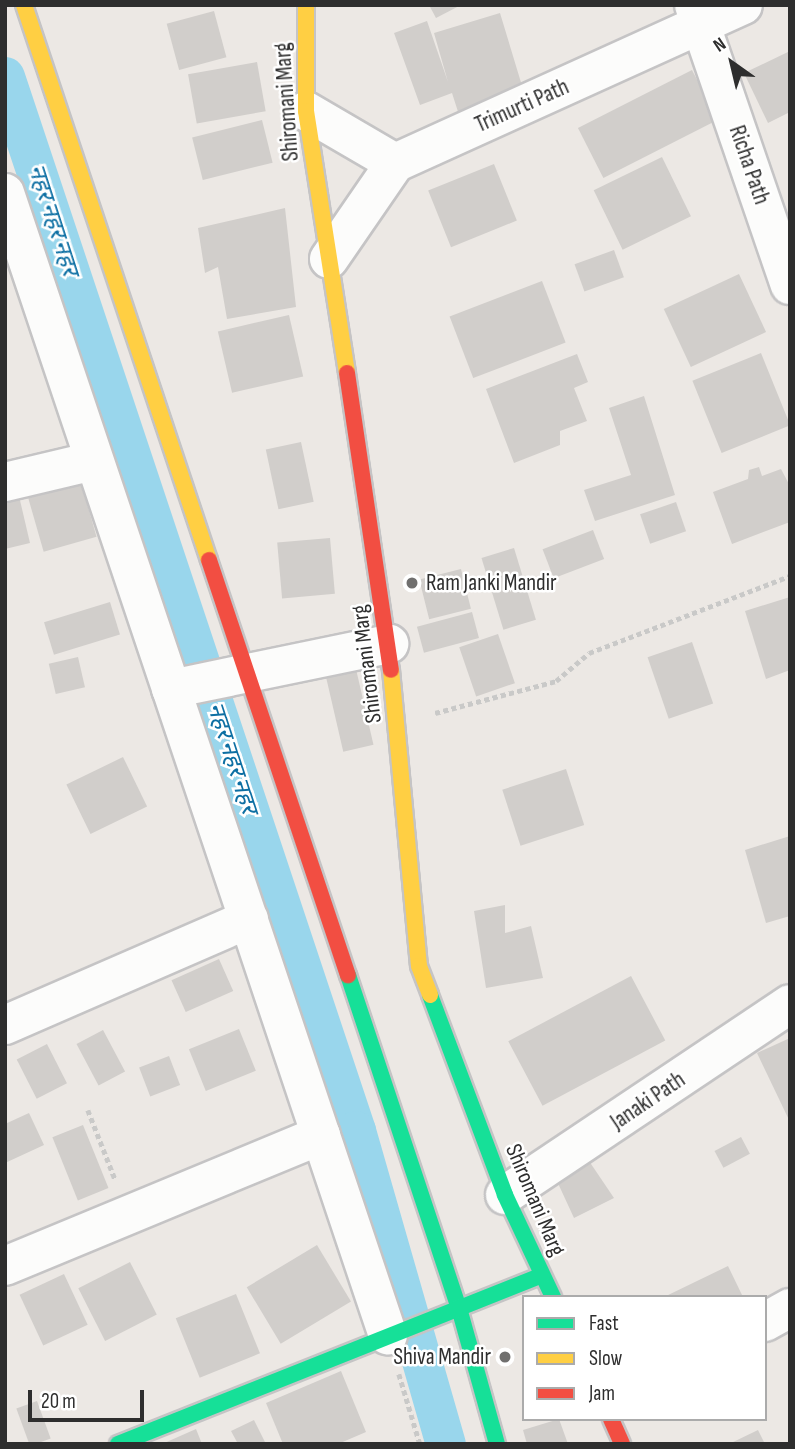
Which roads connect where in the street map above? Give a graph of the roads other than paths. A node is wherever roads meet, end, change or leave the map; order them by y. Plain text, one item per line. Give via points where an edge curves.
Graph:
1 (24, 5) edge
2 (306, 5) edge
3 (743, 5) edge
4 (697, 16) edge
5 (306, 111) junction
6 (395, 163) junction
7 (5, 193) edge
8 (329, 259) junction
9 (790, 285) edge
10 (94, 461) junction
11 (5, 482) edge
12 (389, 644) junction
13 (248, 675) junction
14 (171, 690) junction
15 (248, 919) junction
16 (790, 1003) edge
17 (5, 1025) edge
18 (321, 1135) junction
19 (505, 1195) junction
20 (5, 1266) edge
21 (542, 1275) junction
22 (551, 1295) edge
23 (459, 1308) junction
24 (790, 1308) edge
25 (767, 1321) edge
26 (392, 1335) junction
27 (612, 1421) edge
28 (118, 1444) edge
29 (497, 1444) edge
30 (622, 1444) edge

1 - 13 street
2 - 5 street, Shiromani Marg
3 - 4 street, Trimurti Path
4 - 6 street, Trimurti Path
4 - 9 street, Richa Path
5 - 6 street
5 - 8 street, Shiromani Marg
6 - 8 street
7 - 10 street
8 - 12 street, Shiromani Marg
10 - 11 street
10 - 14 street
12 - 13 street
12 - 19 street, Shiromani Marg via 419,966
13 - 14 street
13 - 23 street
14 - 15 street
15 - 17 street
15 - 18 street
16 - 19 street, Janaki Path
18 - 20 street
18 - 26 street
19 - 21 street, Shiromani Marg
21 - 22 street, Shiromani Marg
21 - 23 street
23 - 26 street
23 - 29 street
24 - 25 street
26 - 28 street
27 - 30 street

